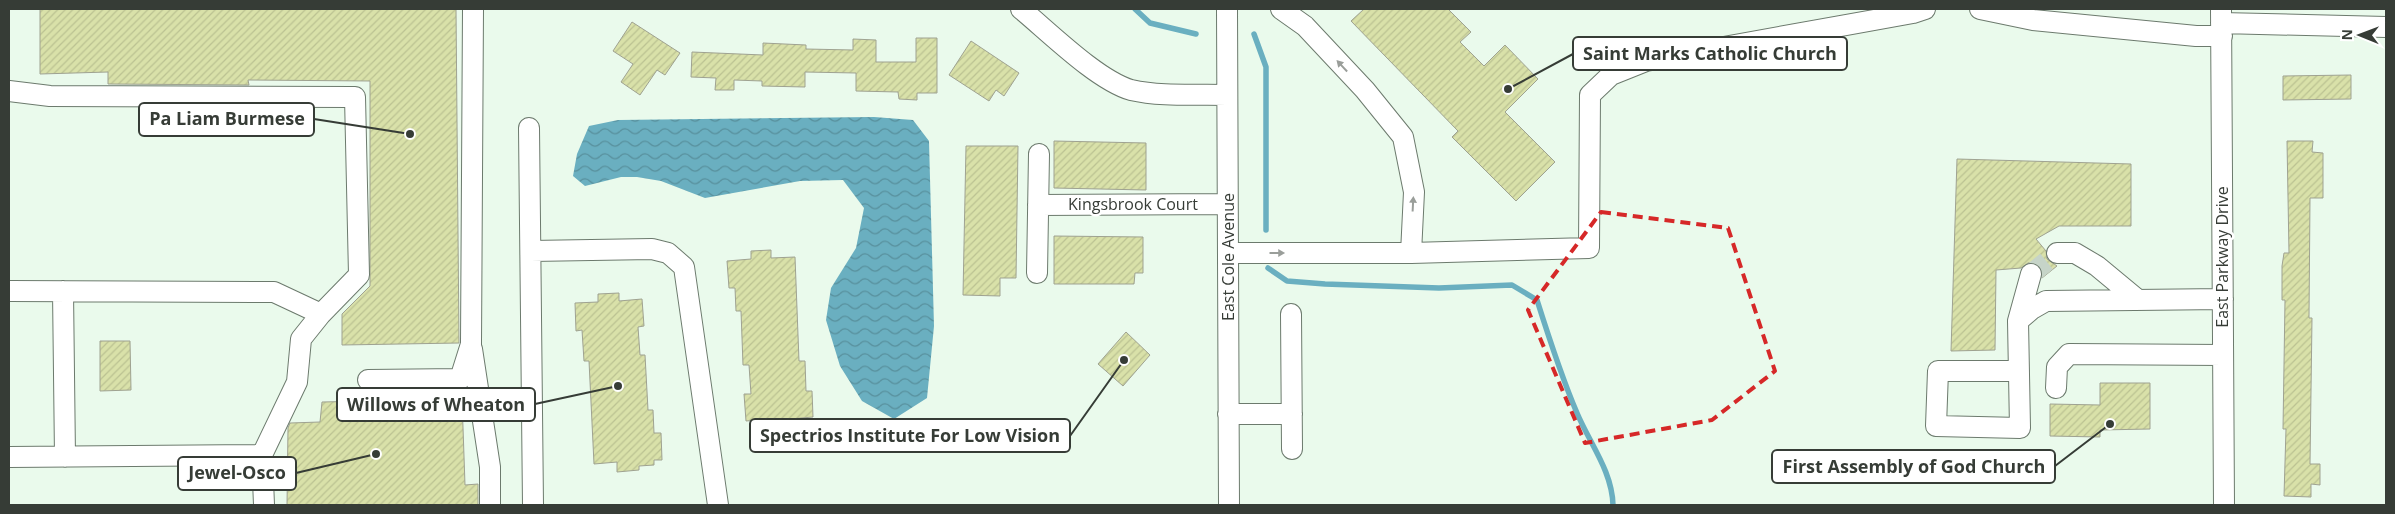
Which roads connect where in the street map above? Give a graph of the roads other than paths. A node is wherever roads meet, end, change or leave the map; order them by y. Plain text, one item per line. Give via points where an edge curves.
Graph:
1 (473, 9) edge
2 (1020, 9) edge
3 (1226, 9) edge
4 (1281, 9) edge
5 (1925, 9) edge
6 (1980, 9) edge
7 (2221, 22) edge
8 (2386, 27) edge
9 (9, 91) edge
10 (1227, 94) junction
11 (529, 128) dead end
12 (1039, 154) dead end
13 (1038, 204) junction
14 (1228, 204) junction
15 (531, 250) junction
16 (1228, 253) junction
17 (1411, 253) junction
18 (2057, 253) dead end
19 (1037, 273) dead end
20 (2031, 274) tunnel mouth
21 (9, 291) edge
22 (63, 291) junction
23 (2223, 299) junction
24 (2138, 300) junction
25 (321, 314) junction
26 (1290, 314) dead end
27 (2018, 321) junction
28 (471, 344) junction
29 (2223, 355) junction
30 (2019, 371) junction
31 (368, 380) dead end
32 (2056, 388) dead end
33 (1228, 414) junction
34 (1292, 414) junction
35 (1292, 449) dead end
36 (262, 455) junction
37 (9, 457) edge
38 (65, 457) junction
39 (264, 505) edge
40 (490, 505) edge
41 (534, 505) edge
42 (718, 505) edge
43 (1229, 505) edge
44 (2224, 505) edge

1 - 28 street
2 - 10 street via 1116,84 1150,93
3 - 10 street, East Cole Avenue
17 -> 4 street via 1414,192 1403,137 1365,90 1305,26
5 - 17 street via 1646,61 1611,75 1590,94 1589,248
6 - 7 street via 2033,20 2196,36
7 - 8 street
7 - 23 street, East Parkway Drive
9 - 25 street via 50,96 355,97 358,275
10 - 14 street, East Cole Avenue
11 - 15 street
12 - 13 street
13 - 14 street, Kingsbrook Court
13 - 19 street
14 - 16 street, East Cole Avenue
15 - 41 street
15 - 42 street via 652,249 668,253 684,268
16 -> 17 street
16 - 33 street, East Cole Avenue
18 - 24 street via 2075,253 2097,266
20 - 27 street
21 - 22 street
22 - 25 street via 274,292
22 - 38 street
23 - 24 street
23 - 29 street, East Parkway Drive
24 - 27 street via 2046,301
25 - 36 street via 301,340 297,382
26 - 34 street
27 - 30 street
28 - 31 street via 460,379
28 - 40 street via 490,467
29 - 32 street via 2069,354 2057,367
29 - 44 street, East Parkway Drive
30 - 30 street via 2020,428 1936,426 1938,371
33 - 34 street
33 - 43 street, East Cole Avenue
34 - 35 street
36 - 38 street
36 - 39 street
37 - 38 street

